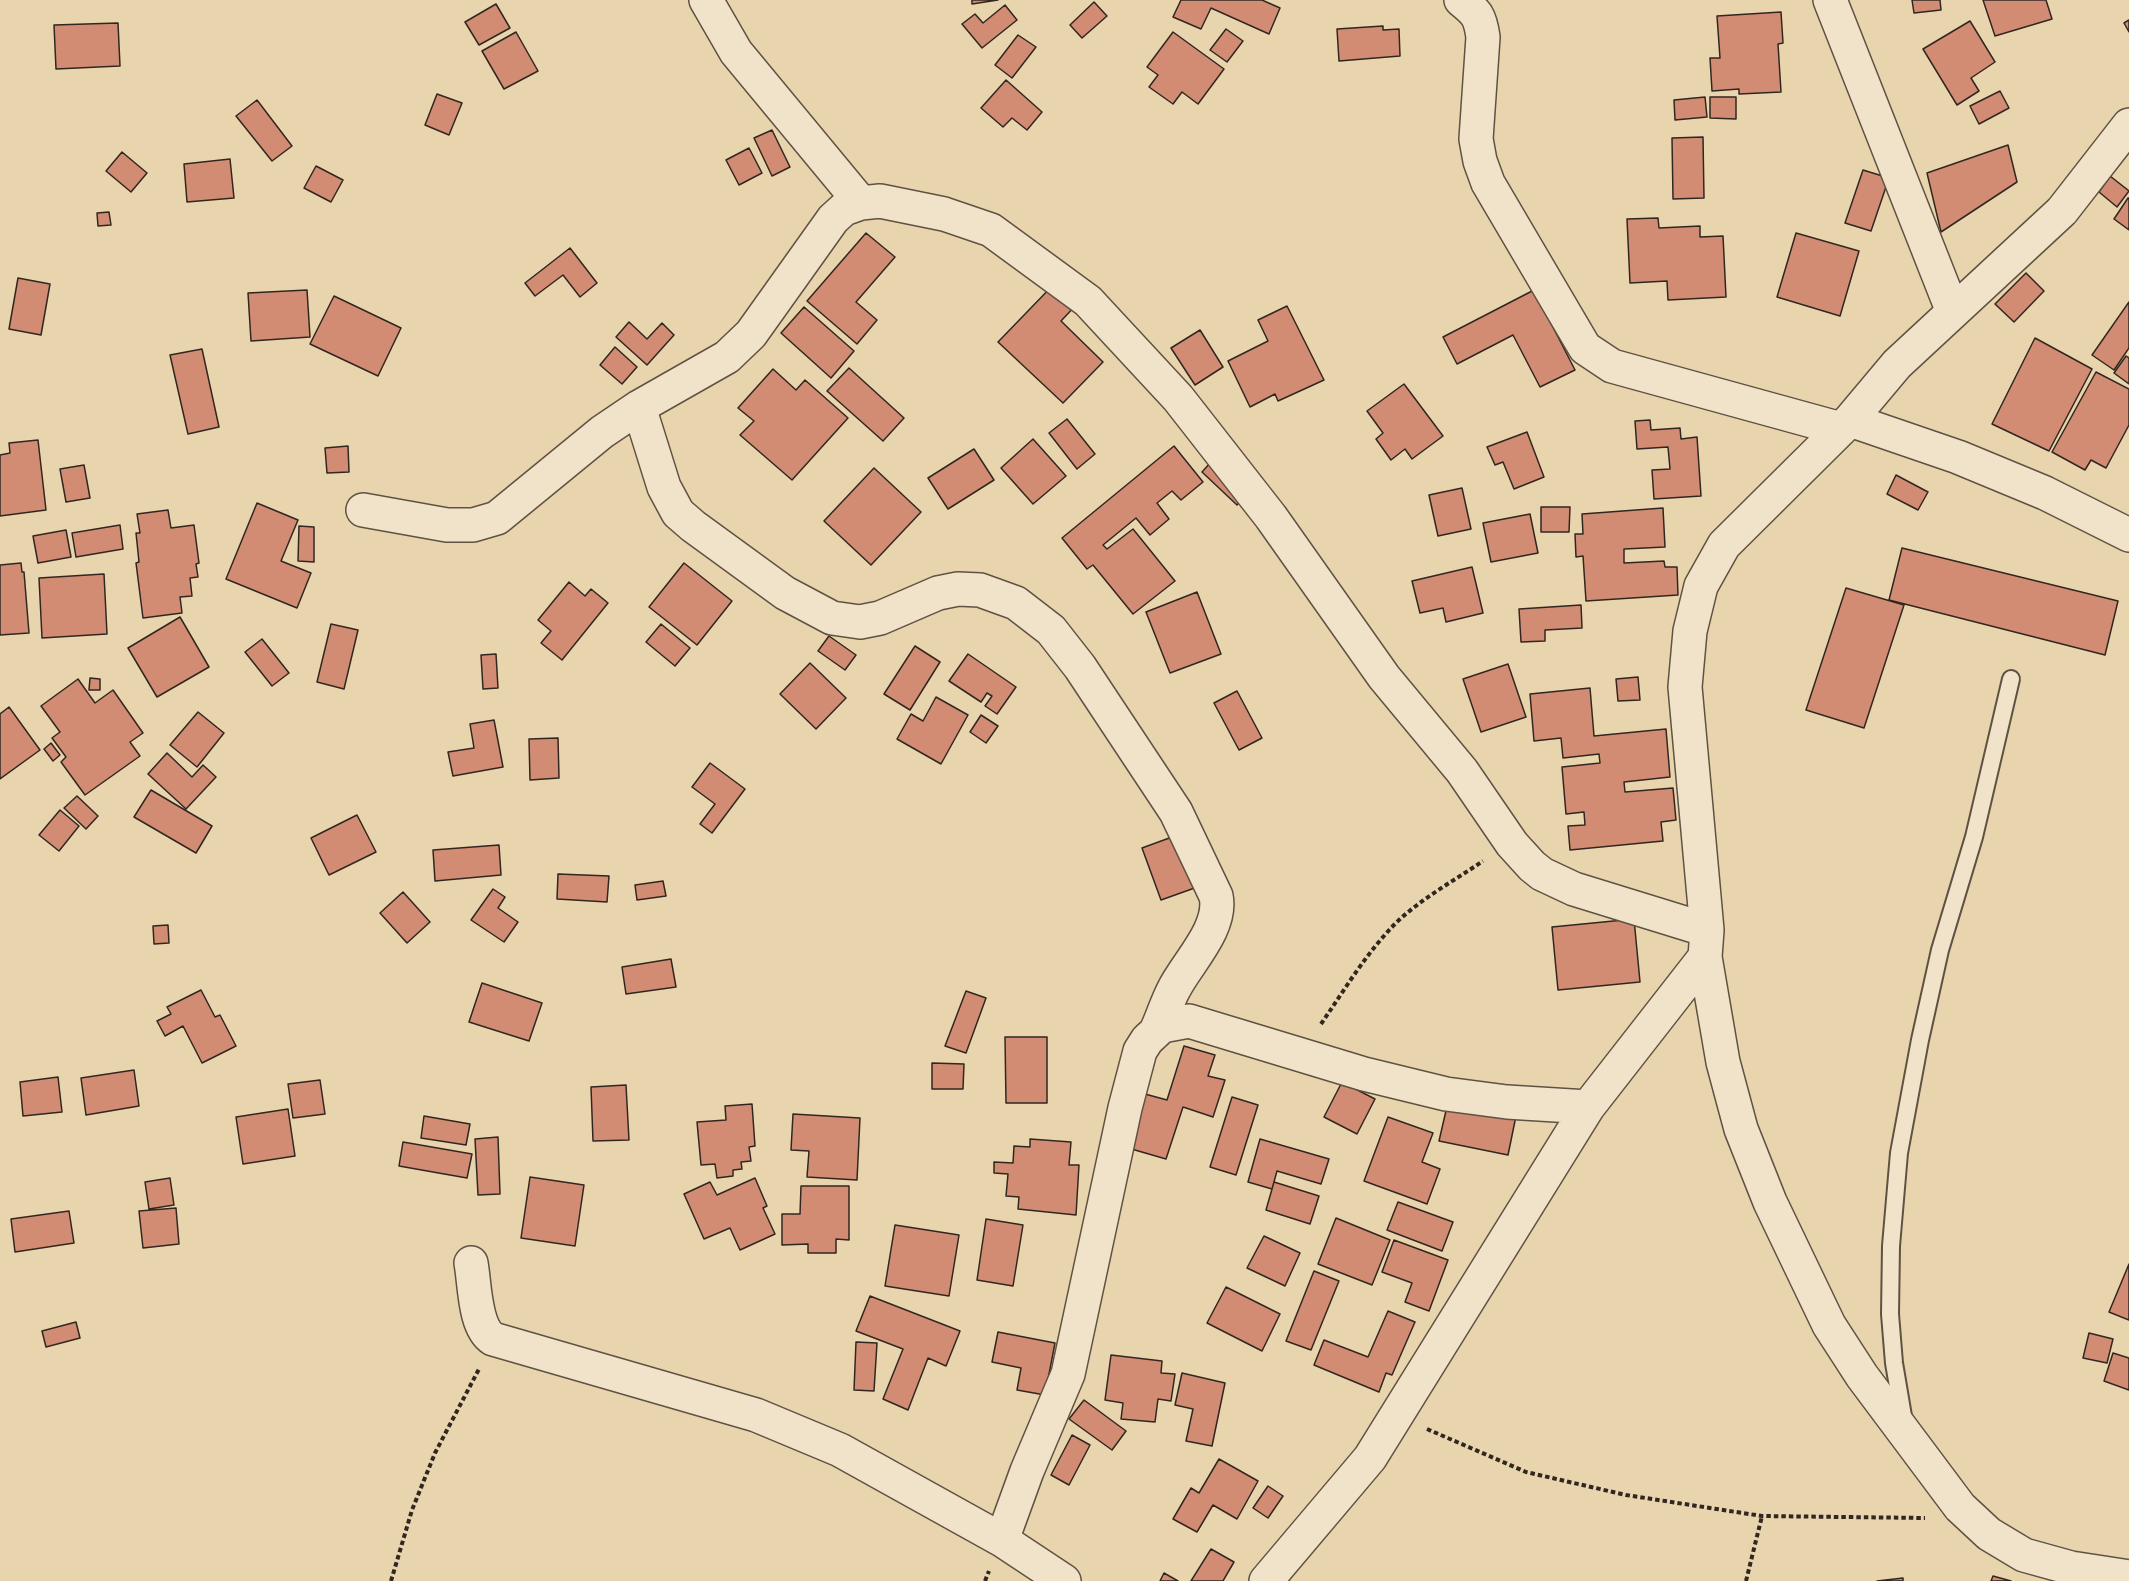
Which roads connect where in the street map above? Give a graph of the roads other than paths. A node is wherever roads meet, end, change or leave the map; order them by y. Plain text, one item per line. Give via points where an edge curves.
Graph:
1 (706, 0) edge
2 (1461, 0) edge
3 (1830, 0) edge
4 (2129, 125) edge
5 (861, 204) junction
6 (1953, 312) junction
7 (639, 407) junction
8 (1845, 424) junction
9 (363, 510) dead end
10 (2129, 535) edge
11 (2012, 679) dead end
12 (1706, 943) junction
13 (1157, 1029) junction
14 (1588, 1107) junction
15 (471, 1263) dead end
16 (1906, 1436) junction
17 (1002, 1540) junction
18 (2071, 1574) edge
19 (2129, 1577) edge
20 (1065, 1581) edge
21 (1266, 1581) edge

1 - 5 street via 735,52
2 - 8 street via 1476,13 1482,30 1476,139 1480,161 1488,183 1585,348 1612,366
3 - 6 street
4 - 6 street via 2062,211
5 - 7 street via 844,209 833,219 751,334 727,357
5 - 12 street via 880,201 944,214 991,230 1088,301 1178,398 1264,508 1384,677 1462,771 1512,844 1532,866 1553,879
6 - 8 street via 1897,364
7 - 9 street via 490,521 447,525
7 - 13 street via 664,487 678,513 785,593 832,618 860,622 880,618 938,593 980,590 1016,603 1050,630 1080,667 1176,812 1218,903 1205,941 1174,989
8 - 10 street via 1958,457 2045,493
8 - 12 street via 1724,545 1701,586 1690,632 1685,687
11 - 16 lane via 1974,837 1940,950 1899,1153 1890,1314
12 - 14 street
12 - 16 street via 1723,1062 1741,1129 1770,1202 1829,1325
13 - 14 street via 1167,1023 1189,1021 1364,1074 1446,1094
13 - 17 street via 1140,1050 1125,1108 1068,1374
14 - 21 street via 1370,1458
15 - 17 street via 480,1323 494,1339 756,1415 840,1450
16 - 18 street via 1960,1507 1989,1534 2024,1555
17 - 20 street
18 - 19 street

